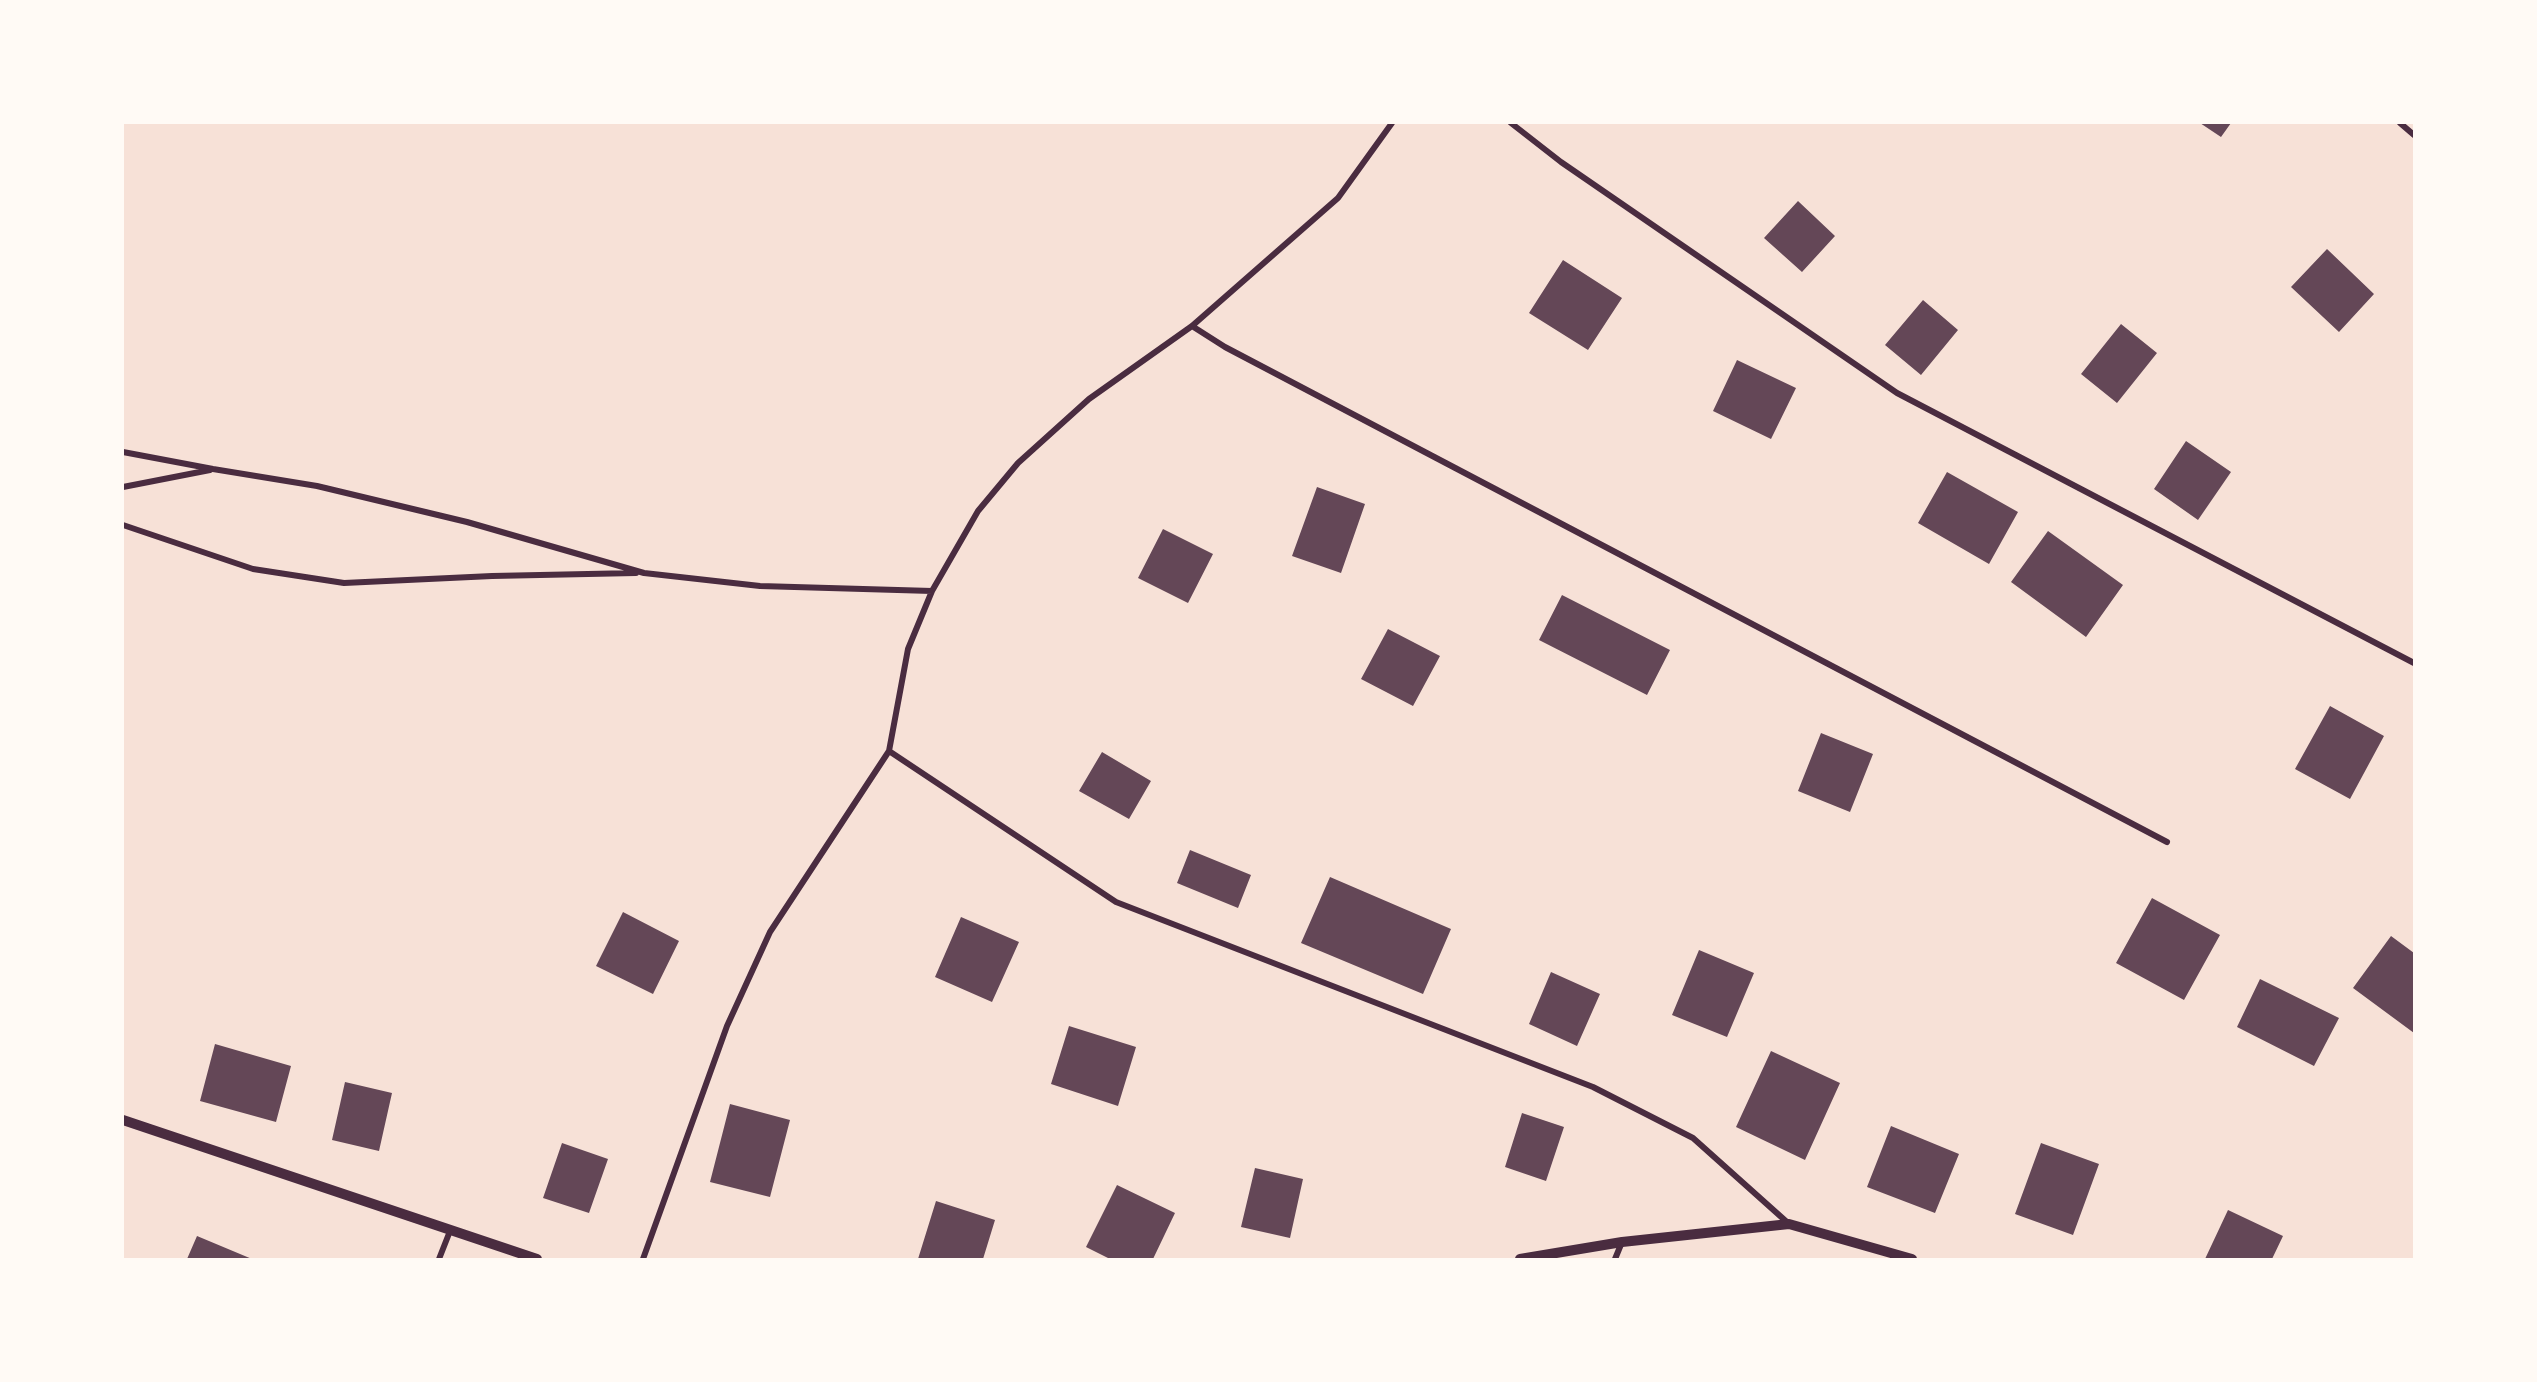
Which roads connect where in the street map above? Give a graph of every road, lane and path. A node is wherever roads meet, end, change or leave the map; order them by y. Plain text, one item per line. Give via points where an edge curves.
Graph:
1 (1392, 123) edge
2 (1511, 123) edge
3 (2400, 123) edge
4 (2414, 135) edge
5 (1192, 326) junction
6 (123, 452) edge
7 (213, 470) junction
8 (123, 487) edge
9 (123, 525) edge
10 (644, 573) junction
11 (932, 591) junction
12 (2414, 663) edge
13 (889, 751) junction
14 (2168, 842) dead end
15 (123, 1120) edge
16 (1789, 1224) junction
17 (450, 1231) junction
18 (1622, 1242) junction
19 (439, 1259) edge
20 (537, 1259) edge
21 (643, 1259) edge
22 (1520, 1259) edge
23 (1615, 1259) edge
24 (1912, 1259) edge

1 - 5 street via 1338,198
2 - 12 street via 1561,162 1897,393
3 - 4 street
5 - 11 street via 1089,399 1018,463 978,511
5 - 14 street via 1257,364
6 - 7 street
7 - 8 street
7 - 10 street via 340,491 467,522
9 - 10 street via 253,569 344,583
10 - 11 street via 760,586
11 - 13 street via 908,649
13 - 16 street via 1116,902 1593,1087 1693,1138
13 - 21 street via 770,932 727,1026
15 - 17 street
16 - 18 street
16 - 24 street
17 - 19 street
17 - 20 street
18 - 22 street
18 - 23 street

